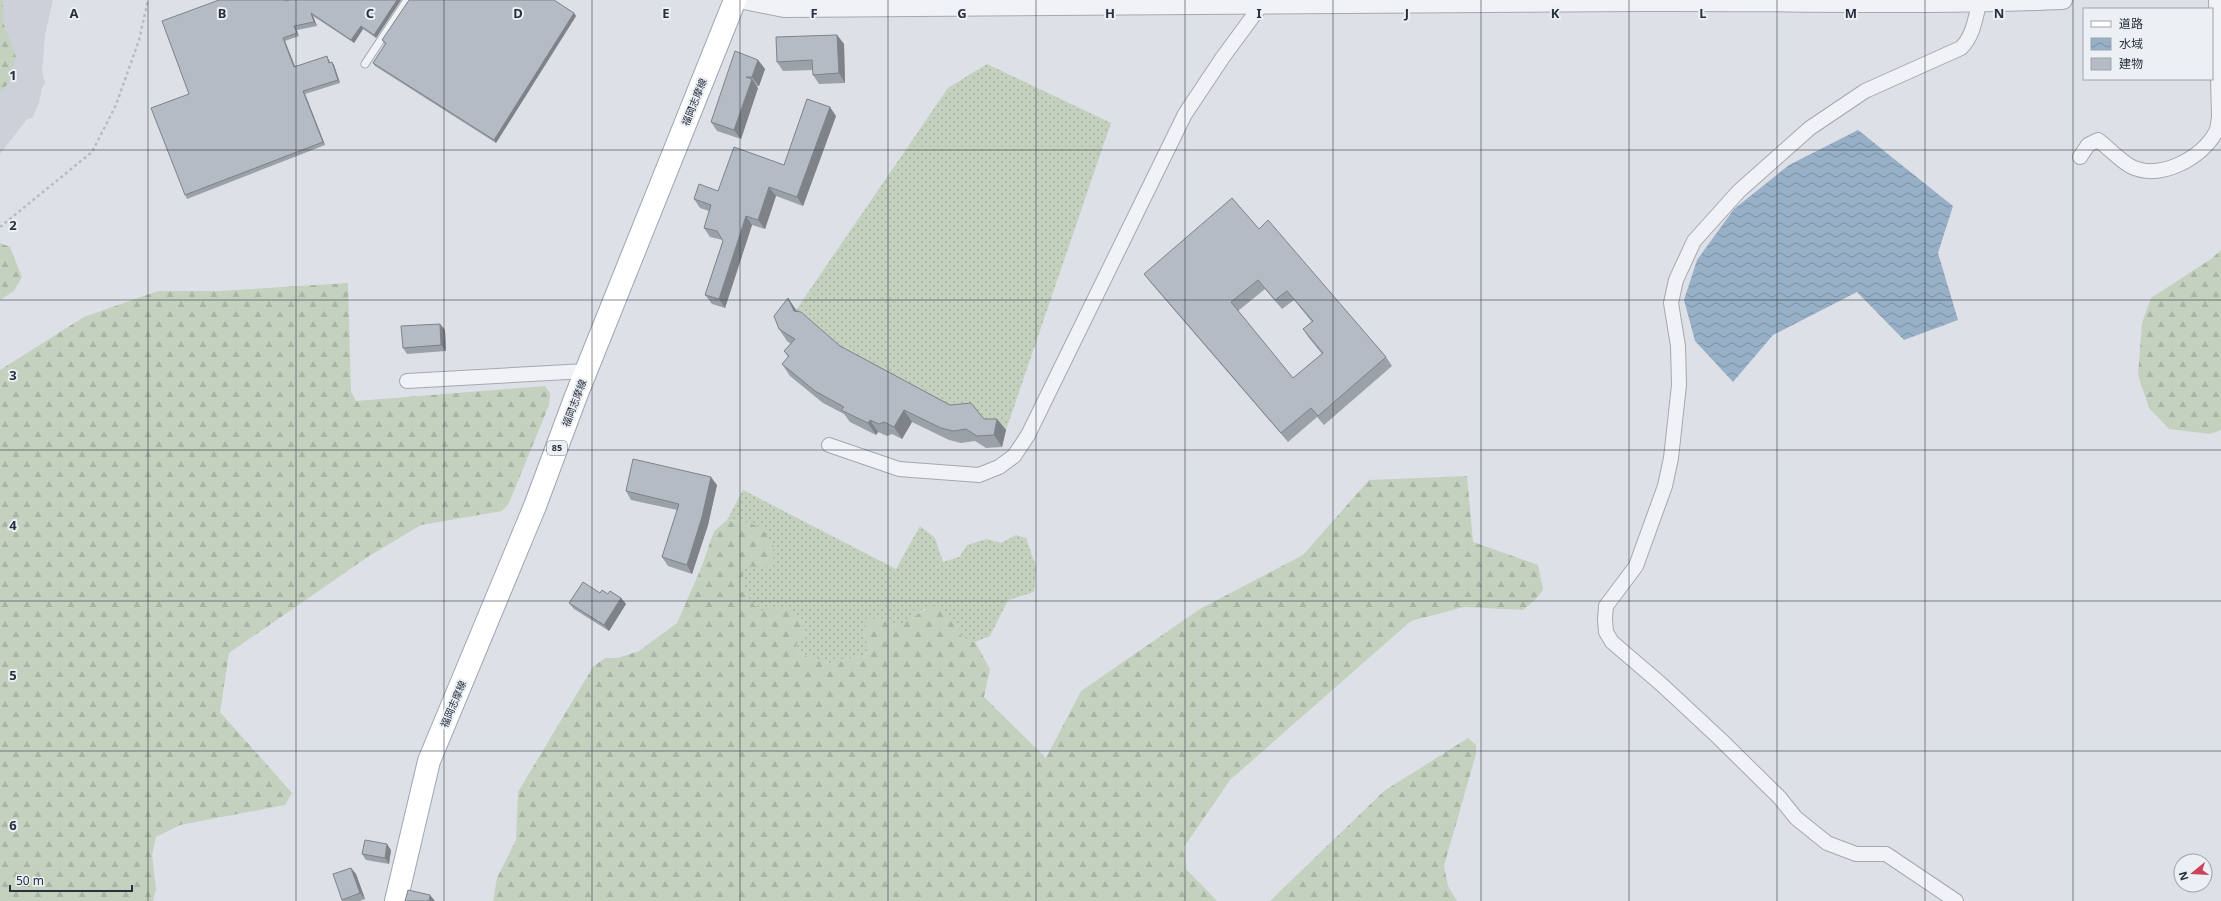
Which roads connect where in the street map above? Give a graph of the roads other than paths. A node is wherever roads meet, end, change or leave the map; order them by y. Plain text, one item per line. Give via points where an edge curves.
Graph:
1 (407, 0) edge
2 (735, 0) edge
3 (744, 0) edge
4 (2063, 0) edge
5 (2216, 0) edge
6 (1708, 1) edge
7 (1262, 4) junction
8 (1979, 4) junction
9 (365, 64) dead end
10 (2080, 157) dead end
11 (586, 371) junction
12 (407, 381) dead end
13 (829, 445) dead end
14 (396, 901) edge
15 (1956, 901) edge

1 - 9 lane
2 - 11 main road, 福岡志摩線 / 85
3 - 7 street via 784,8
4 - 8 street
5 - 10 street via 2218,117 2216,132 2205,146 2182,164 2165,171 2148,172 2131,166 2098,140 2088,145
6 - 7 street
6 - 8 street
7 - 13 street via 1222,57 1185,114 1028,435 1014,456 999,467 979,475 899,469
8 - 15 street via 1968,41 1961,48 1865,91 1810,128 1738,191 1694,241 1676,280 1671,303 1678,346 1679,385 1671,458 1636,566 1606,606 1605,619 1606,632 1612,642 1719,738 1780,798 1796,818 1827,843 1856,854 1886,854
11 - 12 street
11 - 14 main road, 福岡志摩線 / 85 via 535,506 429,761

